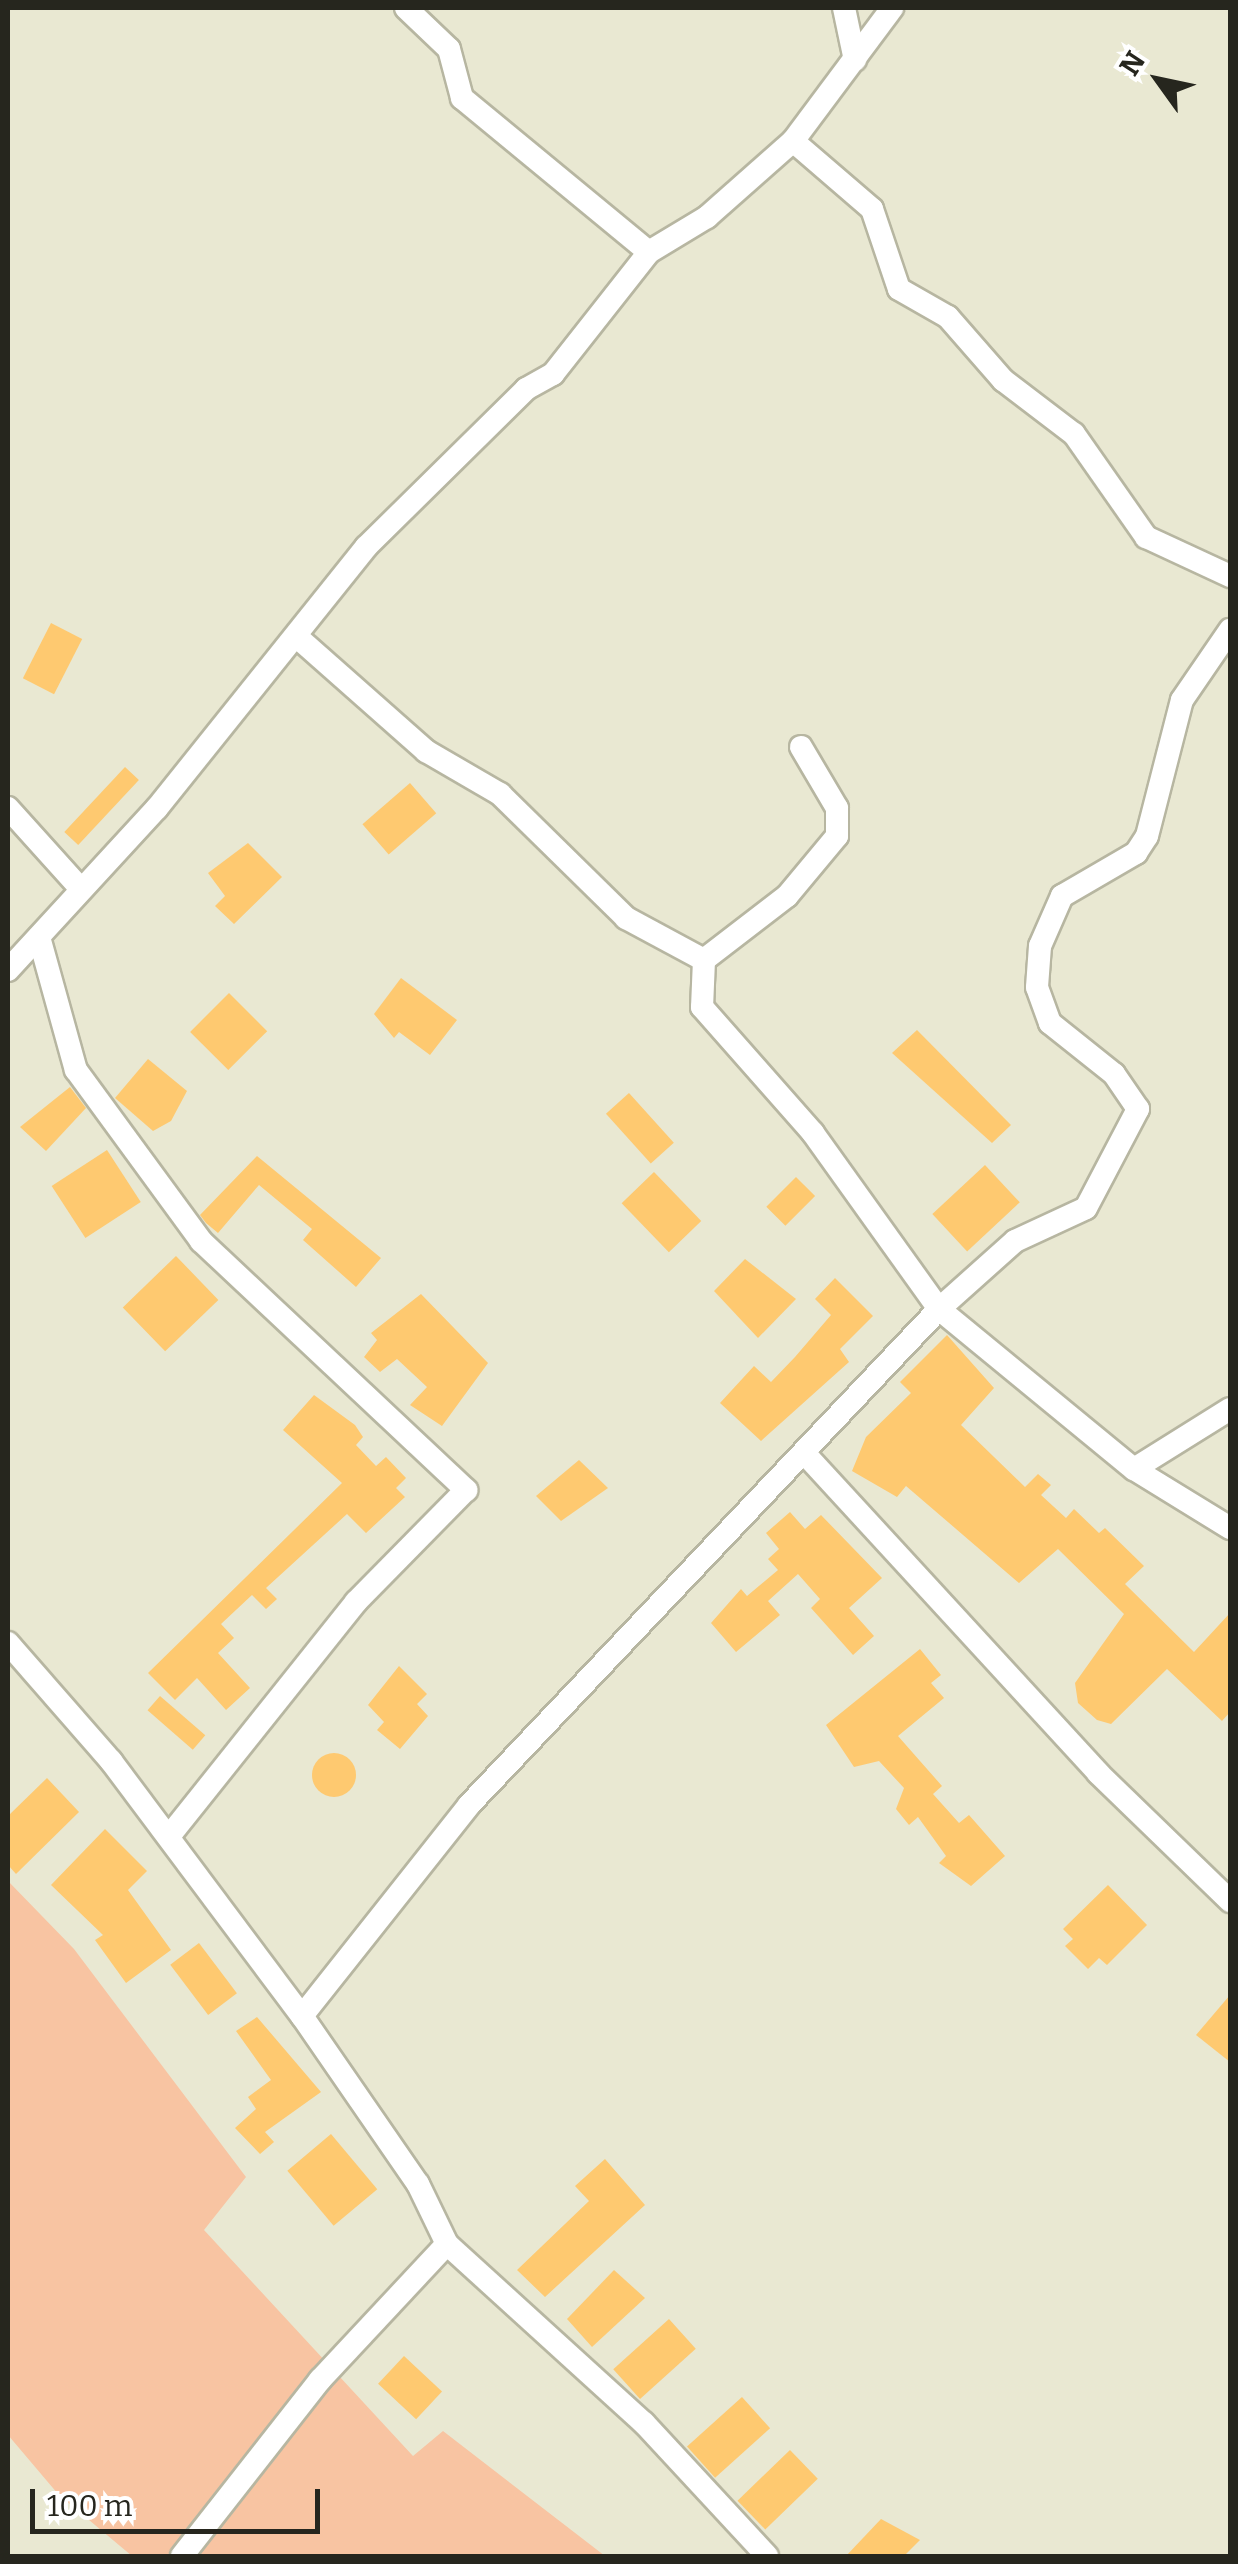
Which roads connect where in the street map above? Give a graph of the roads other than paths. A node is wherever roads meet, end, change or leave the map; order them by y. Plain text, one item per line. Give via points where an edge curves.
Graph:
1 (406, 8) edge
2 (844, 8) edge
3 (892, 8) edge
4 (854, 60) junction
5 (793, 141) junction
6 (649, 252) junction
7 (1230, 576) edge
8 (1230, 630) edge
9 (296, 636) junction
10 (801, 747) dead end
11 (8, 808) edge
12 (81, 889) junction
13 (38, 937) junction
14 (704, 960) junction
15 (8, 970) edge
16 (939, 1309) junction
17 (1230, 1410) edge
18 (806, 1455) junction
19 (1134, 1469) junction
20 (1230, 1528) edge
21 (8, 1643) edge
22 (169, 1836) junction
23 (1230, 1901) edge
24 (302, 2016) junction
25 (447, 2244) junction
26 (182, 2556) edge
27 (767, 2556) edge

1 - 6 street via 449,48 462,98
2 - 4 street
3 - 4 street
4 - 5 street
5 - 6 street via 707,217
5 - 7 street via 872,208 900,289 948,317 1003,380 1074,434 1146,537
6 - 9 street via 553,374 526,389 393,518
8 - 16 street via 1182,700 1136,853 1062,896 1040,946 1041,1008 1132,1094 1135,1129 1086,1208 1015,1241
9 - 12 street
9 - 14 street via 426,750 515,807 626,918
10 - 14 street via 837,808 837,836 787,896
11 - 12 street
12 - 13 street
13 - 15 street
13 - 22 street via 76,1070 201,1241 466,1490 356,1602
14 - 16 street via 700,989 712,1024 813,1133
16 - 18 street
16 - 19 street
17 - 19 street
18 - 23 street via 1098,1774
18 - 24 street via 469,1804
19 - 20 street
21 - 22 street
22 - 24 street
24 - 25 street via 418,2184
25 - 26 street via 320,2380
25 - 27 street via 644,2422

